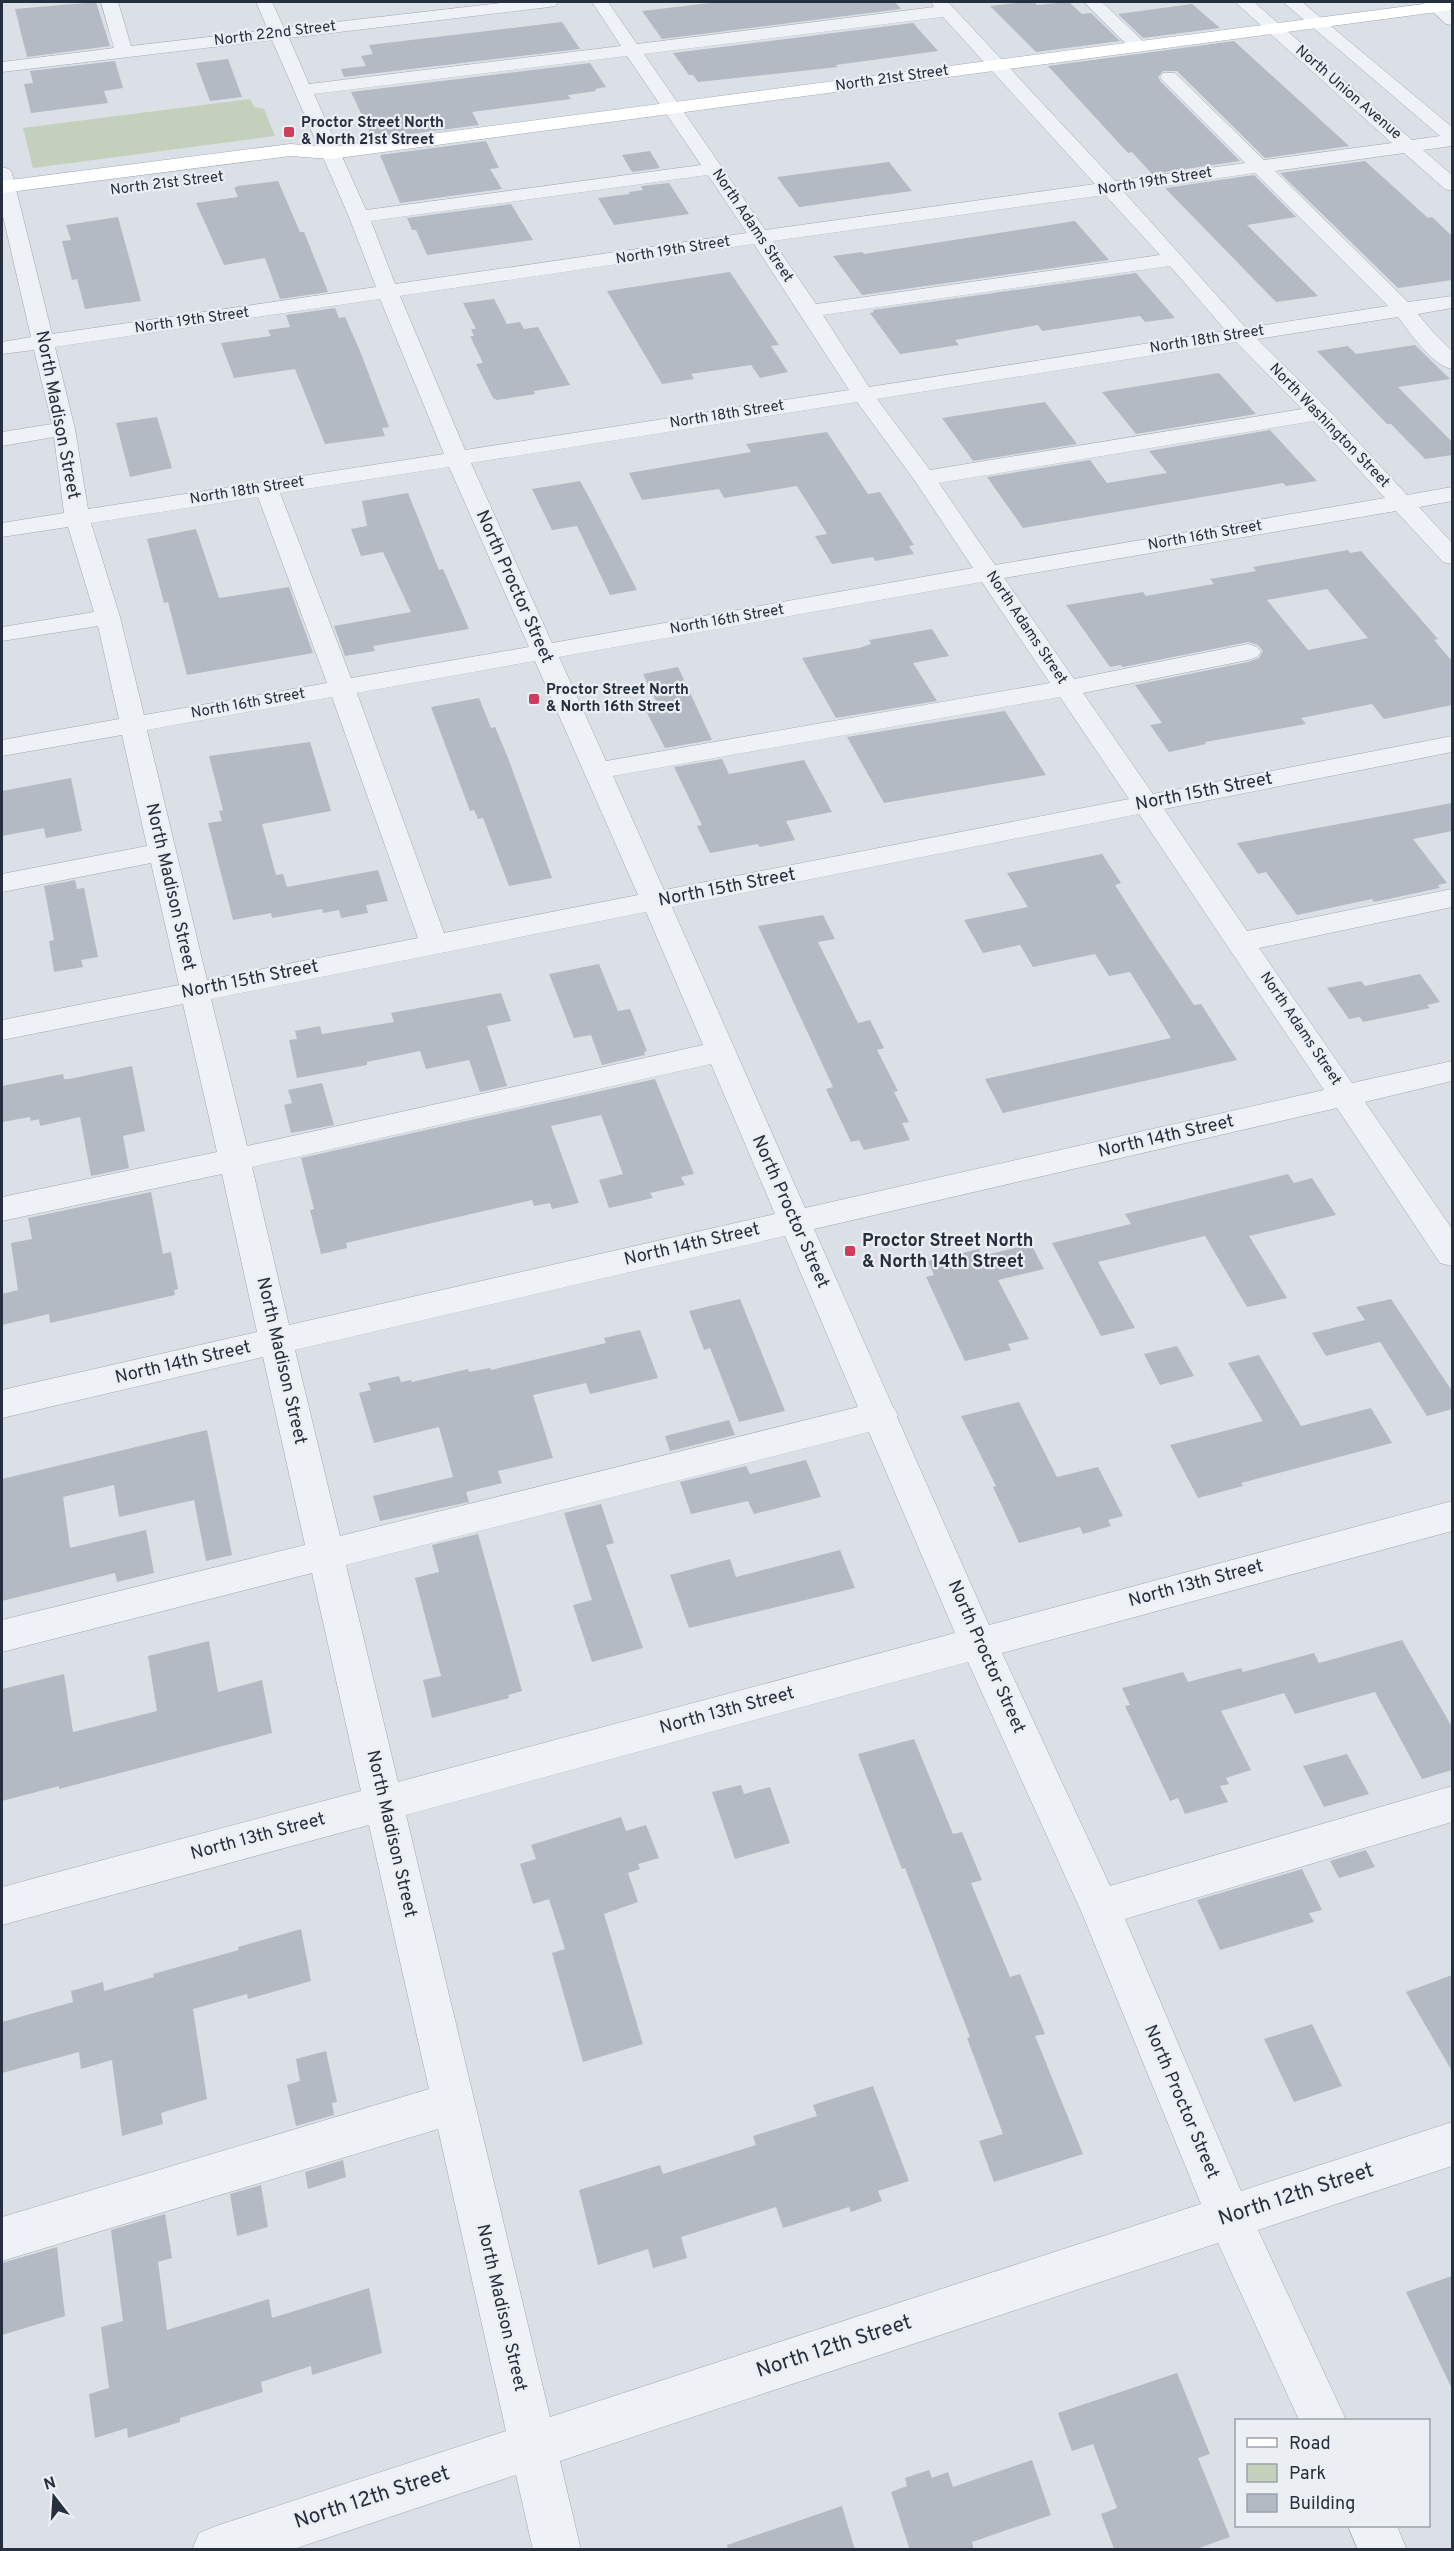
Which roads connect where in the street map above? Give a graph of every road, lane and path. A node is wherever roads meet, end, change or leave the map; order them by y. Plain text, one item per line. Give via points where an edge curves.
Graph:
1 (109, 2) edge
2 (264, 2) edge
3 (549, 2) edge
4 (600, 2) edge
5 (1092, 2) edge
6 (1244, 2) edge
7 (1292, 2) edge
8 (1440, 5) edge
9 (943, 6) edge
10 (1452, 20) edge
11 (1315, 22) junction
12 (1273, 28) junction
13 (278, 34) junction
14 (1138, 46) junction
15 (633, 50) junction
16 (124, 52) junction
17 (997, 65) junction
18 (2, 67) edge
19 (1169, 76) dead end
20 (303, 90) junction
21 (672, 108) junction
22 (1452, 138) edge
23 (1408, 146) junction
24 (331, 153) junction
25 (1259, 167) junction
26 (713, 169) junction
27 (1452, 185) edge
28 (1112, 189) junction
29 (4, 191) edge
30 (359, 217) junction
31 (760, 237) junction
32 (1175, 259) junction
33 (387, 292) junction
34 (1452, 302) edge
35 (1404, 310) junction
36 (810, 311) junction
37 (1241, 335) junction
38 (43, 343) junction
39 (2, 348) edge
40 (1452, 363) edge
41 (862, 394) junction
42 (1319, 413) junction
43 (64, 429) junction
44 (2, 439) edge
45 (457, 458) junction
46 (924, 478) junction
47 (266, 488) junction
48 (1452, 494) edge
49 (1402, 502) junction
50 (77, 518) junction
51 (2, 530) edge
52 (1452, 557) edge
53 (989, 573) junction
54 (108, 617) junction
55 (2, 634) edge
56 (1248, 652) dead end
57 (543, 653) junction
58 (342, 688) junction
59 (1067, 688) junction
60 (133, 725) junction
61 (1452, 744) edge
62 (2, 748) edge
63 (596, 771) junction
64 (1145, 803) junction
65 (162, 852) junction
66 (2, 883) edge
67 (1452, 898) edge
68 (656, 903) junction
69 (1240, 942) junction
70 (434, 944) junction
71 (195, 991) junction
72 (2, 1030) edge
73 (720, 1052) junction
74 (1452, 1071) edge
75 (1345, 1096) junction
76 (234, 1160) junction
77 (2, 1209) edge
78 (794, 1221) junction
79 (1452, 1254) edge
80 (276, 1341) junction
81 (2, 1404) edge
82 (880, 1415) junction
83 (1452, 1516) edge
84 (326, 1556) junction
85 (2, 1636) edge
86 (978, 1643) junction
87 (384, 1803) junction
88 (1452, 1804) edge
89 (2, 1906) edge
90 (1100, 1908) junction
91 (454, 2103) junction
92 (1452, 2144) edge
93 (1229, 2217) junction
94 (2, 2239) edge
95 (1322, 2419) edge
96 (533, 2445) junction
97 (1372, 2527) edge
98 (216, 2550) edge
99 (557, 2550) edge
100 (1383, 2550) edge

1 - 16 street
2 - 13 street, North Proctor Street
3 - 13 street, North 22nd Street
4 - 15 street, North Adams Street
5 - 14 street
6 - 12 street, North Union Avenue
7 - 11 street, North Union Avenue
8 - 10 street
8 - 11 main road, North 21st Street
9 - 15 street
9 - 17 street, North Washington Street
11 - 12 main road, North 21st Street
11 - 22 street, North Union Avenue
12 - 14 main road, North 21st Street
12 - 23 street, North Union Avenue
13 - 16 street, North 22nd Street
13 - 20 street, North Proctor Street
14 - 17 main road, North 21st Street
15 - 20 street
15 - 21 street, North Adams Street
16 - 18 street, North 22nd Street
17 - 21 main road, North 21st Street
17 - 28 street, North Washington Street
19 - 25 street
20 - 24 street, North Proctor Street
21 - 24 main road, North 21st Street
21 - 26 street, North Adams Street
22 - 23 street, North 19th Street
23 - 25 street, North 19th Street
23 - 27 street, North Union Avenue
24 - 29 main road, North 21st Street via 291,168
24 - 30 street, North Proctor Street
25 - 28 street, North 19th Street
25 - 35 street
26 - 30 street
26 - 31 street, North Adams Street
28 - 31 street, North 19th Street
28 - 32 street, North Washington Street
29 - 38 street, North Madison Street
30 - 33 street, North Proctor Street
31 - 33 street, North 19th Street
31 - 36 street, North Adams Street
32 - 36 street
32 - 37 street, North Washington Street
33 - 38 street, North 19th Street
33 - 45 street, North Proctor Street
34 - 35 street, North 18th Street
35 - 37 street, North 18th Street
35 - 40 street
36 - 41 street, North Adams Street
37 - 41 street, North 18th Street
37 - 42 street, North Washington Street
38 - 39 street, North 19th Street
38 - 43 street, North Madison Street
41 - 45 street, North 18th Street
41 - 46 street, North Adams Street
42 - 46 street
42 - 49 street, North Washington Street
43 - 44 street
43 - 50 street, North Madison Street
45 - 47 street, North 18th Street
45 - 57 street, North Proctor Street
46 - 53 street, North Adams Street
47 - 50 street, North 18th Street
47 - 58 street
48 - 49 street, North 16th Street
49 - 52 street, North Washington Street
49 - 53 street, North 16th Street
50 - 51 street, North 18th Street
50 - 54 street, North Madison Street
53 - 57 street, North 16th Street
53 - 59 street, North Adams Street
54 - 55 street
54 - 60 street, North Madison Street
56 - 59 street
57 - 58 street, North 16th Street
57 - 63 street, North Proctor Street
58 - 60 street, North 16th Street
58 - 70 street
59 - 63 street
59 - 64 street, North Adams Street
60 - 62 street, North 16th Street
60 - 65 street, North Madison Street
61 - 64 street, North 15th Street
63 - 68 street, North Proctor Street
64 - 68 street, North 15th Street
64 - 69 street, North Adams Street
65 - 66 street
65 - 71 street, North Madison Street
67 - 69 street
68 - 70 street, North 15th Street
68 - 73 street, North Proctor Street
69 - 75 street, North Adams Street
70 - 71 street, North 15th Street
71 - 72 street, North 15th Street
71 - 76 street, North Madison Street
73 - 76 street
73 - 78 street, North Proctor Street
74 - 75 street, North 14th Street
75 - 78 street, North 14th Street
75 - 79 street, North Adams Street
76 - 77 street
76 - 80 street, North Madison Street
78 - 80 street, North 14th Street
78 - 82 street, North Proctor Street
80 - 81 street, North 14th Street
80 - 84 street, North Madison Street
82 - 84 street
82 - 86 street, North Proctor Street
83 - 86 street, North 13th Street
84 - 85 street
84 - 87 street, North Madison Street
86 - 87 street, North 13th Street
86 - 90 street, North Proctor Street
87 - 89 street, North 13th Street
87 - 91 street, North Madison Street
88 - 90 street
90 - 93 street, North Proctor Street
91 - 94 street
91 - 96 street, North Madison Street
92 - 93 street, North 12th Street
93 - 95 street, North Proctor Street
93 - 96 street, North 12th Street
96 - 98 street, North 12th Street
96 - 99 street, North Madison Street
97 - 100 street

